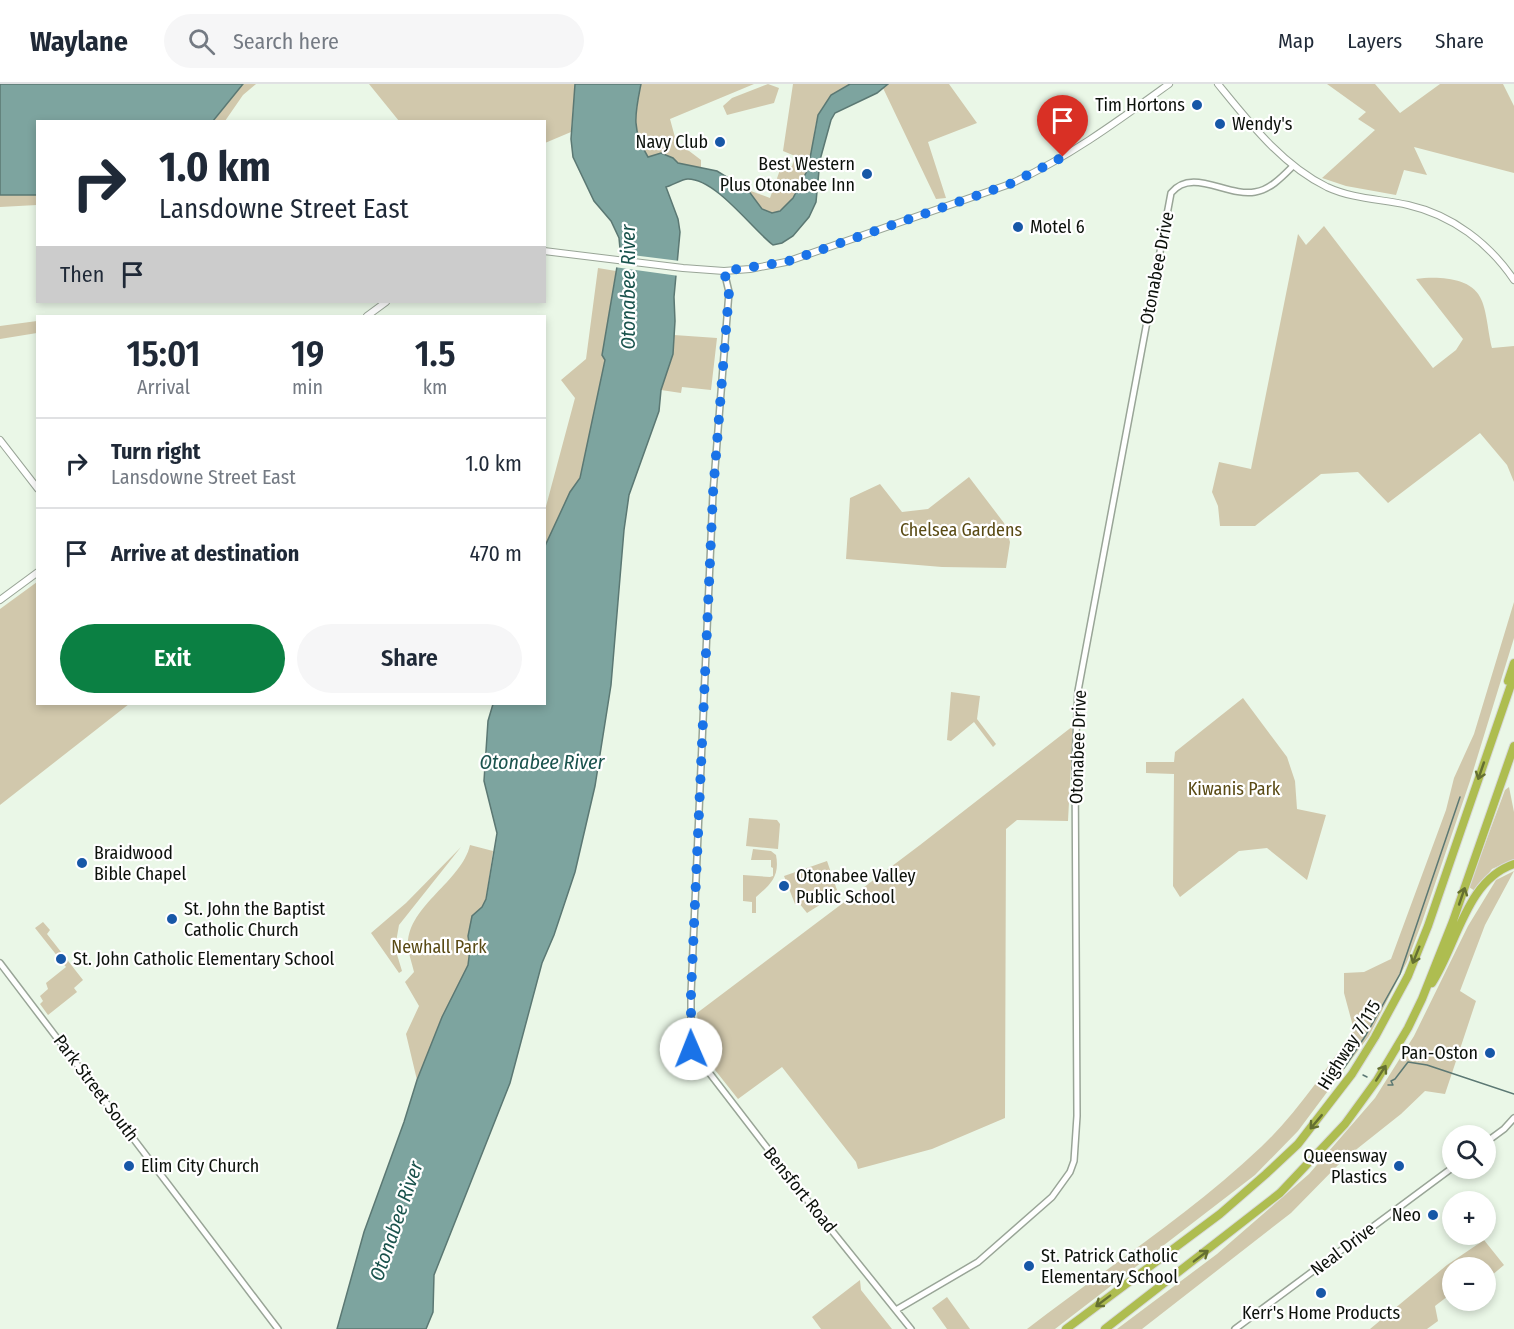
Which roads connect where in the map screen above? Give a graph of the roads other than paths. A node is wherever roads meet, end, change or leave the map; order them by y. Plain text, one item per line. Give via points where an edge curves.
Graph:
1 (1169, 84) edge
2 (1218, 84) edge
3 (1293, 165) junction
4 (546, 251) edge
5 (724, 271) junction
6 (1514, 280) edge
7 (385, 303) edge
8 (368, 315) edge
9 (0, 440) edge
10 (36, 486) edge
11 (36, 573) edge
12 (0, 600) edge
13 (1514, 663) edge
14 (1514, 676) edge
15 (1491, 742) junction
16 (1514, 746) edge
17 (1514, 864) edge
18 (0, 963) edge
19 (1422, 999) junction
20 (1514, 1118) edge
21 (1496, 1135) edge
22 (1442, 1175) edge
23 (896, 1310) junction
24 (278, 1329) edge
25 (911, 1329) edge
26 (1066, 1329) edge
27 (1105, 1329) edge
28 (1235, 1329) edge

1 - 5 main road via 1111,128 1053,164 1010,184 786,262
2 - 3 main road
3 - 6 main road via 1330,188 1434,213 1483,243
3 - 23 street, Otonabee Drive via 1278,181 1255,192 1192,182 1177,186 1171,193 1078,691 1077,1116 1070,1172 1053,1197 996,1248
4 - 5 main road
5 - 23 street, Bensfort Road via 729,292 713,493 691,1049
7 - 8 main road
9 - 10 main road
11 - 12 main road
13 - 15 highway
14 - 15 highway, Highway 7/115
15 -> 26 highway, Highway 7/115 via 1408,976 1375,1037 1325,1111 1298,1144 1220,1214
19 -> 16 highway
17 - 19 highway via 1499,870 1477,896
18 - 24 street, Park Street South
27 -> 19 highway via 1280,1193 1345,1124 1394,1053
20 - 21 street
22 - 28 street, Neal Drive
23 - 25 street, Bensfort Road

